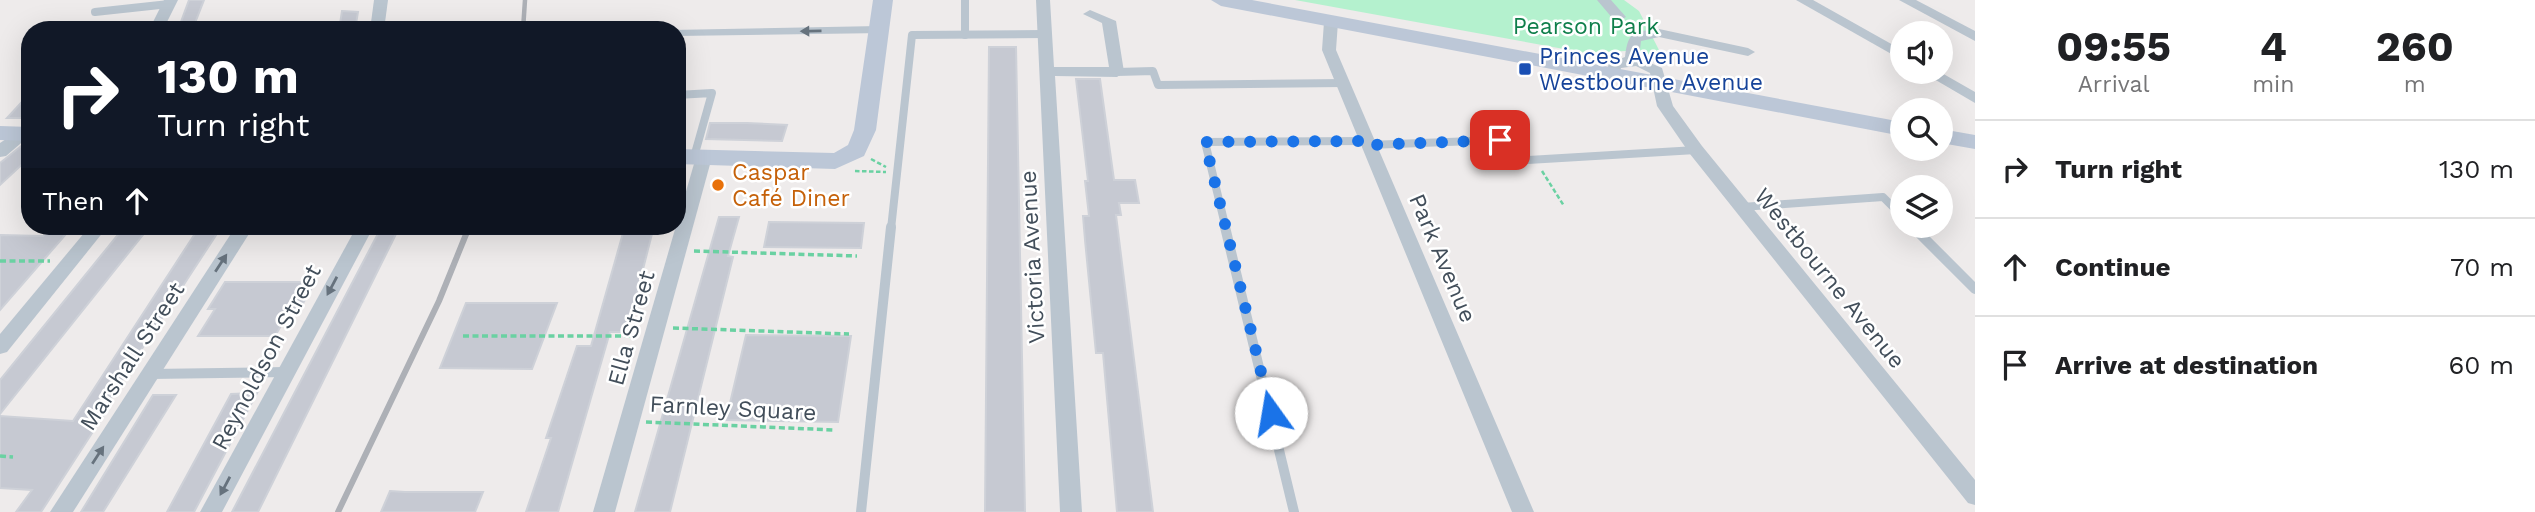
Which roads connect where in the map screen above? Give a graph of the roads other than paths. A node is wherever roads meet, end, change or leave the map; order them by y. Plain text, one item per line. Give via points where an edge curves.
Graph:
1 (381, 0) edge
2 (883, 0) edge
3 (965, 0) edge
4 (1043, 0) edge
5 (1221, 0) edge
6 (1604, 0) edge
7 (1803, 0) edge
8 (1906, 0) edge
9 (170, 2) edge
10 (95, 12) dead end
11 (1090, 14) dead end
12 (1619, 17) dead end
13 (160, 21) edge
14 (378, 21) edge
15 (1331, 22) junction
16 (879, 30) junction
17 (686, 32) edge
18 (1045, 34) junction
19 (965, 35) junction
20 (1975, 37) edge
21 (1890, 49) edge
22 (1748, 52) dead end
23 (1632, 60) junction
24 (1046, 71) junction
25 (1117, 72) junction
26 (1613, 74) junction
27 (1343, 83) junction
28 (1660, 83) junction
29 (1950, 84) edge
30 (686, 94) edge
31 (1975, 98) edge
32 (1890, 126) edge
33 (17, 134) edge
34 (1953, 138) edge
35 (1975, 142) edge
36 (1368, 143) junction
37 (1696, 150) junction
38 (0, 152) edge
39 (692, 157) edge
40 (1890, 204) edge
41 (1742, 207) junction
42 (686, 223) edge
43 (92, 235) edge
44 (239, 235) edge
45 (360, 235) edge
46 (683, 235) edge
47 (1924, 238) edge
48 (1975, 289) edge
49 (0, 347) edge
50 (286, 372) junction
51 (149, 374) junction
52 (1975, 496) edge
53 (61, 512) edge
54 (211, 512) edge
55 (604, 512) edge
56 (861, 512) edge
57 (1072, 512) edge
58 (1294, 512) edge
59 (1524, 512) edge

1 - 14 street
2 - 16 street
3 - 19 lane
4 - 18 street, Victoria Avenue
5 - 15 street
6 - 12 street
7 - 21 street
8 - 20 street
9 - 10 lane
9 - 13 street
11 - 25 street via 1109,21
15 - 26 street
15 - 27 street, Park Avenue via 1328,43
16 -> 17 street
16 - 39 street via 860,149 845,157
18 - 19 lane
18 - 24 street, Victoria Avenue
19 - 56 lane via 912,35
22 - 23 street via 1664,30 1638,36
23 - 26 street via 1614,66
23 - 28 street via 1657,71
24 - 25 street
24 - 57 street, Victoria Avenue
25 - 27 lane via 1153,71 1158,85
26 - 28 street
27 - 36 street, Park Avenue
28 - 32 street
28 - 37 street, Westbourne Avenue via 1665,106
29 - 31 street
30 - 39 lane via 712,93
33 - 38 street
34 - 35 street
36 - 37 lane via 1500,140 1511,161
36 - 58 lane via 1205,142
36 - 59 street, Park Avenue
37 - 41 street, Westbourne Avenue
39 - 42 street, Ella Street via 694,195
40 - 41 lane via 1883,197
41 - 52 street, Westbourne Avenue
43 - 49 street
51 -> 44 street, Marshall Street
45 -> 50 street, Reynoldson Street
46 - 55 street, Ella Street
47 - 48 lane
50 - 51 lane
50 -> 54 street, Reynoldson Street
53 -> 51 street, Marshall Street

